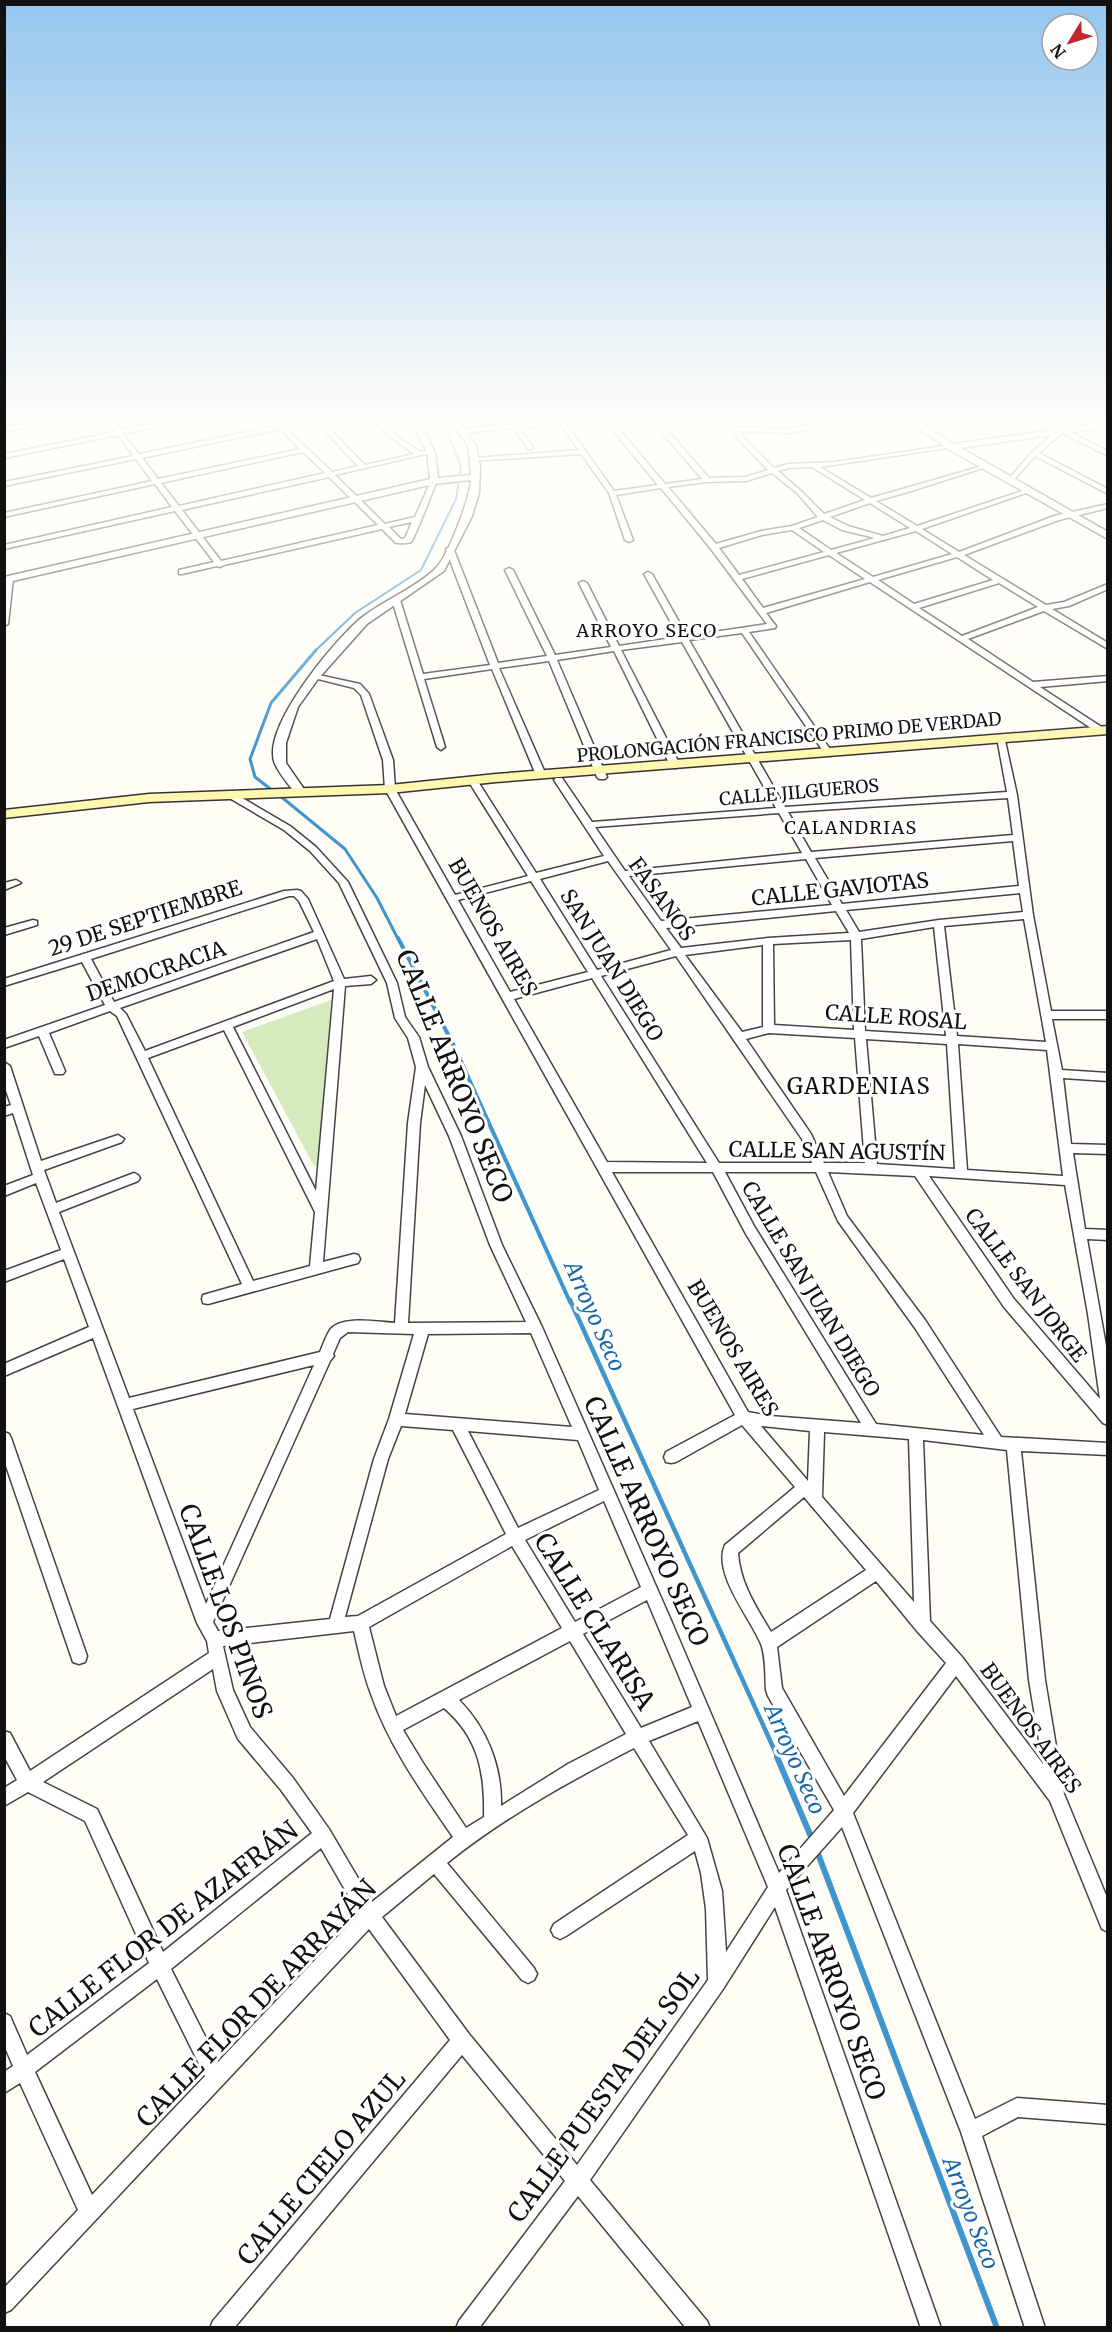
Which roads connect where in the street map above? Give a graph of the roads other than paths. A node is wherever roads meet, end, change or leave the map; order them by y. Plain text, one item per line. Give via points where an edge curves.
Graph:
1 (74, 531) edge
2 (195, 531) edge
3 (216, 531) edge
4 (362, 531) edge
5 (389, 531) edge
6 (413, 531) edge
7 (459, 531) edge
8 (626, 531) edge
9 (700, 531) edge
10 (771, 531) edge
11 (799, 531) edge
12 (847, 531) edge
13 (855, 531) edge
14 (912, 531) edge
15 (917, 531) edge
16 (1021, 531) edge
17 (198, 535) junction
18 (882, 538) junction
19 (629, 540) dead end
20 (855, 545) junction
21 (4, 547) edge
22 (714, 547) junction
23 (450, 550) junction
24 (834, 553) junction
25 (957, 555) junction
26 (220, 566) junction
27 (509, 570) dead end
28 (182, 573) dead end
29 (648, 574) dead end
30 (738, 578) junction
31 (7, 579) edge
32 (872, 580) junction
33 (1000, 580) junction
34 (583, 583) dead end
35 (1107, 586) edge
36 (396, 600) junction
37 (913, 607) junction
38 (1044, 608) junction
39 (763, 611) junction
40 (4, 624) edge
41 (745, 632) junction
42 (684, 639) junction
43 (961, 639) junction
44 (1107, 647) edge
45 (617, 648) junction
46 (552, 656) junction
47 (494, 665) junction
48 (314, 677) junction
49 (421, 677) junction
50 (1107, 678) edge
51 (1032, 685) junction
52 (1105, 733) edge
53 (1002, 742) junction
54 (441, 747) dead end
55 (828, 752) junction
56 (753, 761) junction
57 (675, 765) junction
58 (601, 774) junction
59 (541, 775) junction
60 (560, 780) junction
61 (474, 782) junction
62 (390, 789) junction
63 (296, 792) junction
64 (229, 794) junction
65 (1012, 795) junction
66 (783, 811) junction
67 (4, 814) edge
68 (589, 825) junction
69 (1018, 838) junction
70 (808, 856) junction
71 (610, 857) junction
72 (622, 874) junction
73 (533, 876) junction
74 (16, 883) dead end
75 (4, 887) edge
76 (1024, 889) junction
77 (451, 899) junction
78 (839, 908) junction
79 (1028, 915) junction
80 (33, 923) dead end
81 (939, 923) junction
82 (659, 925) junction
83 (4, 932) edge
84 (320, 934) junction
85 (856, 936) junction
86 (768, 941) junction
87 (678, 952) junction
88 (86, 959) junction
89 (595, 974) junction
90 (370, 980) dead end
91 (4, 983) edge
92 (340, 983) junction
93 (507, 997) junction
94 (111, 1006) junction
95 (1046, 1015) junction
96 (1107, 1015) edge
97 (226, 1024) junction
98 (769, 1029) junction
99 (43, 1032) junction
100 (860, 1034) junction
101 (739, 1037) junction
102 (952, 1041) junction
103 (4, 1044) edge
104 (1052, 1046) junction
105 (142, 1056) junction
106 (4, 1066) edge
107 (422, 1067) junction
108 (59, 1071) dead end
109 (1057, 1074) junction
110 (1107, 1077) edge
111 (18, 1107) junction
112 (4, 1112) edge
113 (118, 1139) dead end
114 (1065, 1148) junction
115 (1107, 1150) edge
116 (602, 1167) junction
117 (822, 1168) junction
118 (871, 1168) junction
119 (717, 1169) junction
120 (918, 1170) junction
121 (39, 1172) junction
122 (961, 1172) junction
123 (134, 1178) dead end
124 (1070, 1181) junction
125 (4, 1191) edge
126 (53, 1209) junction
127 (321, 1214) junction
128 (1080, 1234) junction
129 (1107, 1235) edge
130 (69, 1252) junction
131 (354, 1259) dead end
132 (316, 1269) junction
133 (4, 1277) edge
134 (250, 1288) junction
135 (208, 1299) dead end
136 (1101, 1314) edge
137 (535, 1327) junction
138 (423, 1328) junction
139 (401, 1329) junction
140 (97, 1330) junction
141 (327, 1356) junction
142 (4, 1370) edge
143 (1107, 1402) edge
144 (125, 1405) junction
145 (744, 1417) junction
146 (396, 1419) junction
147 (1107, 1419) edge
148 (457, 1424) junction
149 (817, 1426) junction
150 (872, 1429) junction
151 (916, 1433) junction
152 (581, 1434) junction
153 (4, 1438) edge
154 (1005, 1443) junction
155 (1107, 1449) edge
156 (671, 1457) dead end
157 (804, 1488) junction
158 (607, 1493) junction
159 (815, 1501) junction
160 (515, 1537) junction
161 (876, 1572) junction
162 (650, 1590) junction
163 (204, 1623) junction
164 (360, 1623) junction
165 (922, 1626) junction
166 (335, 1627) junction
167 (573, 1630) junction
168 (214, 1639) junction
169 (769, 1643) junction
170 (79, 1656) dead end
171 (217, 1657) junction
172 (956, 1664) junction
173 (445, 1699) junction
174 (702, 1711) junction
175 (393, 1727) junction
176 (638, 1737) junction
177 (4, 1739) edge
178 (27, 1782) junction
179 (1056, 1795) junction
180 (4, 1798) edge
181 (844, 1812) junction
182 (492, 1821) junction
183 (323, 1835) junction
184 (699, 1838) junction
185 (464, 1839) junction
186 (435, 1862) junction
187 (783, 1881) junction
188 (370, 1916) junction
189 (1107, 1923) edge
190 (560, 1930) dead end
191 (160, 1966) junction
192 (528, 1974) dead end
193 (717, 1983) junction
194 (4, 2022) edge
195 (462, 2041) junction
196 (24, 2070) junction
197 (217, 2079) junction
198 (4, 2084) edge
199 (1107, 2115) edge
200 (971, 2132) junction
201 (578, 2181) junction
202 (90, 2213) junction
203 (4, 2303) edge
204 (220, 2328) edge
205 (466, 2328) edge
206 (699, 2328) edge
207 (931, 2328) edge
208 (1035, 2328) edge

1 - 21 street
2 - 17 street
3 - 17 street
4 - 26 street
5 - 6 street via 404,542
7 - 23 street
8 - 19 street
9 - 22 street
10 - 22 street
11 - 24 street
12 - 20 street
13 - 18 street
14 - 18 street
15 - 25 street
16 - 25 street
17 - 26 street
17 - 31 street
18 - 20 street
20 - 24 street
22 - 30 street
23 - 36 street via 441,569
23 - 47 street
24 - 30 street
24 - 32 street
25 - 32 street
25 - 33 street
26 - 28 street
27 - 46 street
29 - 42 street
30 - 39 street
31 - 40 street
32 - 37 street
32 - 39 street
33 - 37 street
33 - 38 street
34 - 45 street
35 - 38 street via 1066,604
36 - 48 street via 363,622
36 - 49 street
37 - 43 street
38 - 43 street
38 - 44 street
39 - 41 street via 772,626
41 - 42 street
41 - 55 street
42 - 45 street
42 - 56 street
43 - 51 street
45 - 46 street
45 - 57 street
46 - 47 street
46 - 58 street
47 - 49 street
47 - 59 street
48 - 62 street via 362,689 388,760
48 - 63 street via 293,707 280,743 280,763
49 - 54 street
50 - 51 street
51 - 52 street
52 - 53 main road, PROLONGACIÓN FRANCISCO PRIMO DE VERDAD
53 - 55 main road, PROLONGACIÓN FRANCISCO PRIMO DE VERDAD
53 - 56 main road, PROLONGACIÓN FRANCISCO PRIMO DE VERDAD
53 - 65 street
55 - 56 main road, PROLONGACIÓN FRANCISCO PRIMO DE VERDAD
56 - 57 main road, PROLONGACIÓN FRANCISCO PRIMO DE VERDAD
56 - 58 main road, PROLONGACIÓN FRANCISCO PRIMO DE VERDAD
56 - 66 street
57 - 58 main road, PROLONGACIÓN FRANCISCO PRIMO DE VERDAD
58 - 59 main road, PROLONGACIÓN FRANCISCO PRIMO DE VERDAD
58 - 60 main road, PROLONGACIÓN FRANCISCO PRIMO DE VERDAD
59 - 61 main road, PROLONGACIÓN FRANCISCO PRIMO DE VERDAD
60 - 61 main road, PROLONGACIÓN FRANCISCO PRIMO DE VERDAD
60 - 68 street, FASANOS
61 - 62 main road, PROLONGACIÓN FRANCISCO PRIMO DE VERDAD
61 - 73 street, SAN JUAN DIEGO
62 - 63 main road, PROLONGACIÓN FRANCISCO PRIMO DE VERDAD
62 - 77 street, BUENOS AIRES
63 - 64 main road, PROLONGACIÓN FRANCISCO PRIMO DE VERDAD
64 - 67 main road via 109,801
64 - 107 street, CALLE ARROYO SECO via 287,828 343,882 392,983 400,1018 413,1037
65 - 66 street, CALLE JILGUEROS via 882,801
65 - 69 street
66 - 68 street, CALLE JILGUEROS
66 - 70 street
68 - 71 street, FASANOS
69 - 70 street
69 - 76 street
70 - 72 street
70 - 78 street
71 - 72 street, FASANOS
71 - 73 street
72 - 82 street, FASANOS
73 - 77 street
73 - 89 street, SAN JUAN DIEGO
74 - 75 street
76 - 78 street, CALLE GAVIOTAS
76 - 79 street
77 - 93 street, BUENOS AIRES
78 - 82 street, CALLE GAVIOTAS
78 - 85 street
79 - 81 street
79 - 95 street
80 - 83 street
81 - 85 street
81 - 102 street
82 - 87 street, FASANOS
84 - 88 street, 29 DE SEPTIEMBRE via 303,899 297,893 288,893
84 - 92 street
84 - 94 street, DEMOCRACIA
85 - 86 street
85 - 100 street
86 - 87 street
86 - 98 street
87 - 89 street
87 - 101 street, FASANOS
88 - 91 street, 29 DE SEPTIEMBRE
88 - 94 street
89 - 93 street
89 - 119 street, SAN JUAN DIEGO
90 - 92 street
92 - 97 street
92 - 127 street
93 - 116 street, BUENOS AIRES
94 - 99 street, DEMOCRACIA
94 - 105 street via 121,1014
95 - 96 street
95 - 104 street
97 - 105 street
97 - 127 street
98 - 100 street, CALLE ROSAL
98 - 101 street, CALLE ROSAL
99 - 103 street, DEMOCRACIA
99 - 108 street
100 - 102 street, CALLE ROSAL
100 - 118 street
101 - 117 street, FASANOS via 807,1137
102 - 104 street, CALLE ROSAL
102 - 122 street
104 - 109 street
105 - 134 street
106 - 111 street, CALLE LOS PINOS
107 - 137 street, CALLE ARROYO SECO via 455,1136 495,1245
107 - 139 street via 414,1123
109 - 110 street
109 - 114 street
111 - 112 street
111 - 121 street, CALLE LOS PINOS
113 - 121 street
114 - 115 street
114 - 124 street
116 - 119 street, CALLE SAN AGUSTÍN
116 - 145 street, BUENOS AIRES
117 - 118 street, CALLE SAN AGUSTÍN
117 - 119 street, CALLE SAN AGUSTÍN
117 - 154 street, FASANOS via 842,1218
118 - 120 street, CALLE SAN AGUSTÍN
119 - 150 street, CALLE SAN JUAN DIEGO
120 - 122 street, CALLE SAN AGUSTÍN
120 - 147 street, CALLE SAN JORGE via 1009,1303
121 - 125 street
121 - 126 street, CALLE LOS PINOS
122 - 124 street, CALLE SAN AGUSTÍN
123 - 126 street
124 - 128 street
126 - 130 street, CALLE LOS PINOS
127 - 132 street
128 - 129 street
128 - 136 street
130 - 133 street
130 - 140 street, CALLE LOS PINOS
131 - 132 street
132 - 134 street
134 - 135 street
136 - 143 street
137 - 138 street
137 - 152 street, CALLE ARROYO SECO
138 - 139 street
138 - 146 street
139 - 141 street via 348,1326 335,1334
140 - 142 street
140 - 144 street, CALLE LOS PINOS
141 - 144 street
141 - 163 street
144 - 163 street, CALLE LOS PINOS
145 - 149 street
145 - 156 street
145 - 157 street, BUENOS AIRES
146 - 148 street
146 - 166 street
148 - 152 street
148 - 160 street, CALLE CLARISA
149 - 150 street
149 - 159 street
150 - 151 street
151 - 154 street
151 - 165 street
152 - 158 street, CALLE ARROYO SECO
153 - 170 street
154 - 155 street
154 - 179 street
157 - 159 street, BUENOS AIRES
157 - 169 street via 730,1550 730,1566 743,1599
158 - 160 street
158 - 162 street, CALLE ARROYO SECO
159 - 161 street, BUENOS AIRES
160 - 164 street
160 - 167 street, CALLE CLARISA
161 - 165 street, BUENOS AIRES
161 - 169 street
162 - 167 street
162 - 174 street, CALLE ARROYO SECO
163 - 168 street, CALLE LOS PINOS
164 - 166 street
164 - 175 street via 379,1694
165 - 172 street, BUENOS AIRES
166 - 168 street
167 - 173 street
167 - 176 street, CALLE CLARISA
168 - 171 street, CALLE LOS PINOS
169 - 181 street via 774,1690
171 - 178 street
171 - 183 street, CALLE LOS PINOS via 225,1691 244,1733
172 - 179 street, BUENOS AIRES
172 - 181 street, CALLE PUESTA DEL SOL
173 - 175 street
173 - 182 street via 462,1712 478,1737 492,1780
174 - 176 street, CALLE FLOR DE ARRAYÁN
174 - 187 street, CALLE ARROYO SECO
175 - 185 street
176 - 182 street, CALLE FLOR DE ARRAYÁN via 574,1770
176 - 184 street, CALLE CLARISA
177 - 178 street
178 - 180 street
178 - 191 street via 91,1815
179 - 189 street, BUENOS AIRES
181 - 187 street, CALLE PUESTA DEL SOL
181 - 200 street
182 - 185 street, CALLE FLOR DE ARRAYÁN
183 - 188 street, CALLE LOS PINOS
183 - 191 street, CALLE FLOR DE AZAFRÁN
184 - 190 street
184 - 193 street, CALLE CLARISA via 713,1885 718,1931
185 - 186 street, CALLE FLOR DE ARRAYÁN
186 - 188 street, CALLE FLOR DE ARRAYÁN
186 - 192 street
187 - 193 street, CALLE PUESTA DEL SOL
187 - 207 street, CALLE ARROYO SECO
188 - 195 street, CALLE LOS PINOS
188 - 197 street, CALLE FLOR DE ARRAYÁN
191 - 196 street, CALLE FLOR DE AZAFRÁN
191 - 197 street
193 - 201 street, CALLE PUESTA DEL SOL
194 - 196 street
195 - 201 street, CALLE LOS PINOS
195 - 204 street, CALLE CIELO AZUL
196 - 198 street, CALLE FLOR DE AZAFRÁN
196 - 202 street
197 - 202 street, CALLE FLOR DE ARRAYÁN
199 - 200 street via 1017,2108
200 - 208 street
201 - 205 street, CALLE PUESTA DEL SOL
201 - 206 street, CALLE LOS PINOS
202 - 203 street, CALLE FLOR DE ARRAYÁN

